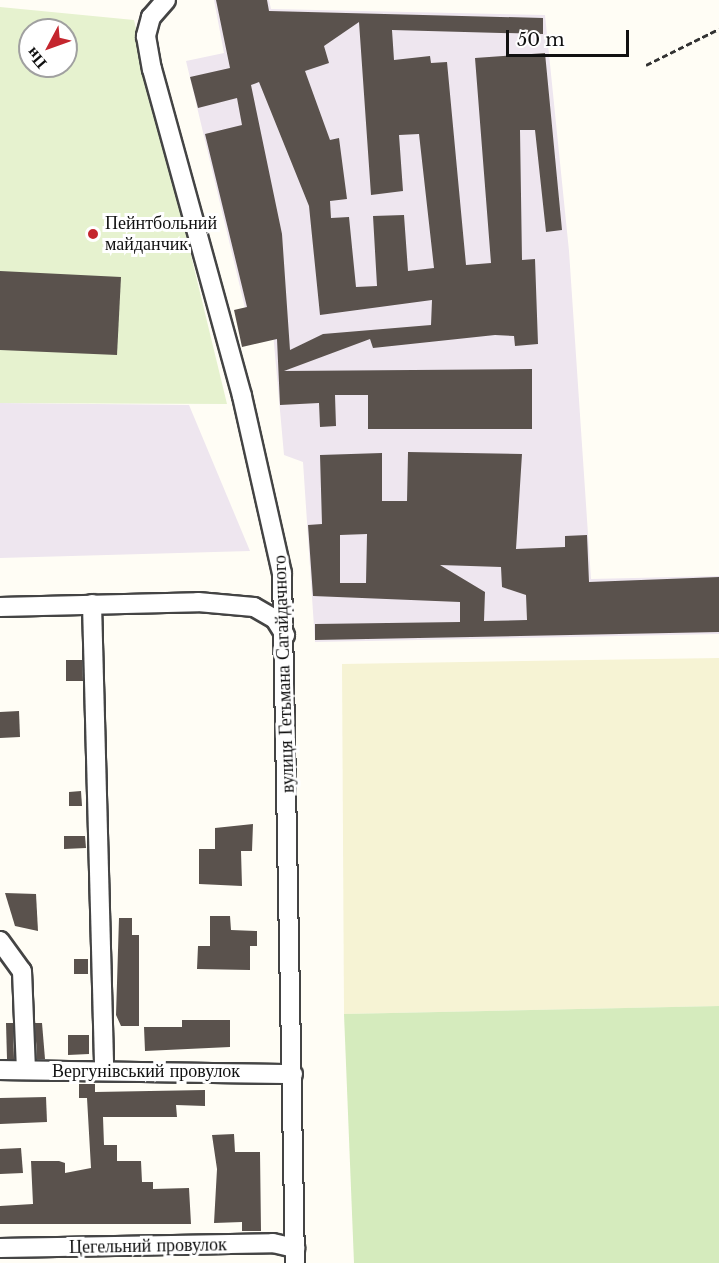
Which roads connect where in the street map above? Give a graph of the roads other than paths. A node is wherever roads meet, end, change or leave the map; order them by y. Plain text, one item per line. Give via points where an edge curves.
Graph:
1 (166, 0) edge
2 (92, 604) junction
3 (0, 607) edge
4 (286, 637) junction
5 (0, 941) edge
6 (0, 1070) edge
7 (26, 1070) junction
8 (104, 1071) junction
9 (293, 1074) junction
10 (0, 1248) edge
11 (295, 1255) edge

1 - 4 street, вулиця Гетьмана Сагайдачного via 151,17 146,36 152,69 273,515
2 - 3 street
2 - 4 street via 254,607 275,619
2 - 8 street
4 - 9 street, вулиця Гетьмана Сагайдачного
5 - 7 street via 22,971
6 - 7 street, Вергунівський провулок
7 - 8 street, Вергунівський провулок
8 - 9 street, Вергунівський провулок
9 - 11 street, вулиця Гетьмана Сагайдачного
10 - 11 street, Цегельний провулок via 273,1243

